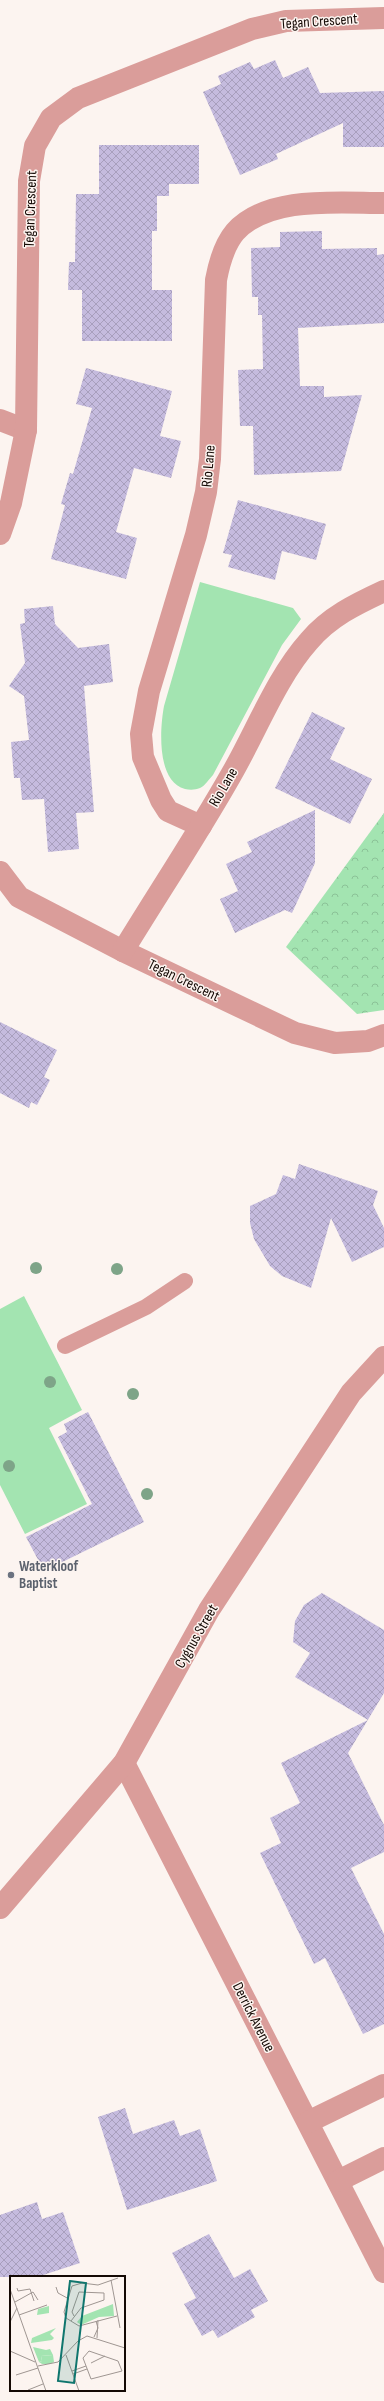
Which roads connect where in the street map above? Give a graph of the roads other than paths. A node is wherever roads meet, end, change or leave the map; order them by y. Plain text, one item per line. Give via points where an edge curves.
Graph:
1 (384, 18) edge
2 (384, 203) edge
3 (0, 420) edge
4 (26, 430) junction
5 (0, 534) edge
6 (384, 591) edge
7 (200, 826) junction
8 (0, 872) edge
9 (123, 951) junction
10 (384, 1035) edge
11 (185, 1281) dead end
12 (65, 1346) dead end
13 (384, 1357) edge
14 (124, 1763) junction
15 (0, 1908) edge
16 (384, 2085) edge
17 (308, 2122) junction
18 (384, 2158) edge
19 (338, 2181) junction
20 (384, 2272) edge

1 - 4 street, Tegan Crescent via 286,21 252,29 78,98 51,118 35,146 29,181
2 - 7 street, Rio Lane via 284,206 255,217 235,232 220,260 216,280 210,460 206,492 196,535 149,691 141,734 143,757 168,811
3 - 4 street
4 - 5 street, Tegan Crescent via 11,503
6 - 7 street, Rio Lane via 350,607 328,622 309,640 292,662 231,776
7 - 9 street, Rio Lane
8 - 9 street, Tegan Crescent via 19,897
9 - 10 street, Tegan Crescent via 295,1033 335,1043 368,1041
11 - 12 lane via 146,1307
13 - 14 street, Cygnus Street via 351,1393 209,1610
14 - 15 street, Cygnus Street
14 - 17 street, Derrick Avenue
16 - 17 street
17 - 19 street, Derrick Avenue
18 - 19 street
19 - 20 street, Derrick Avenue

